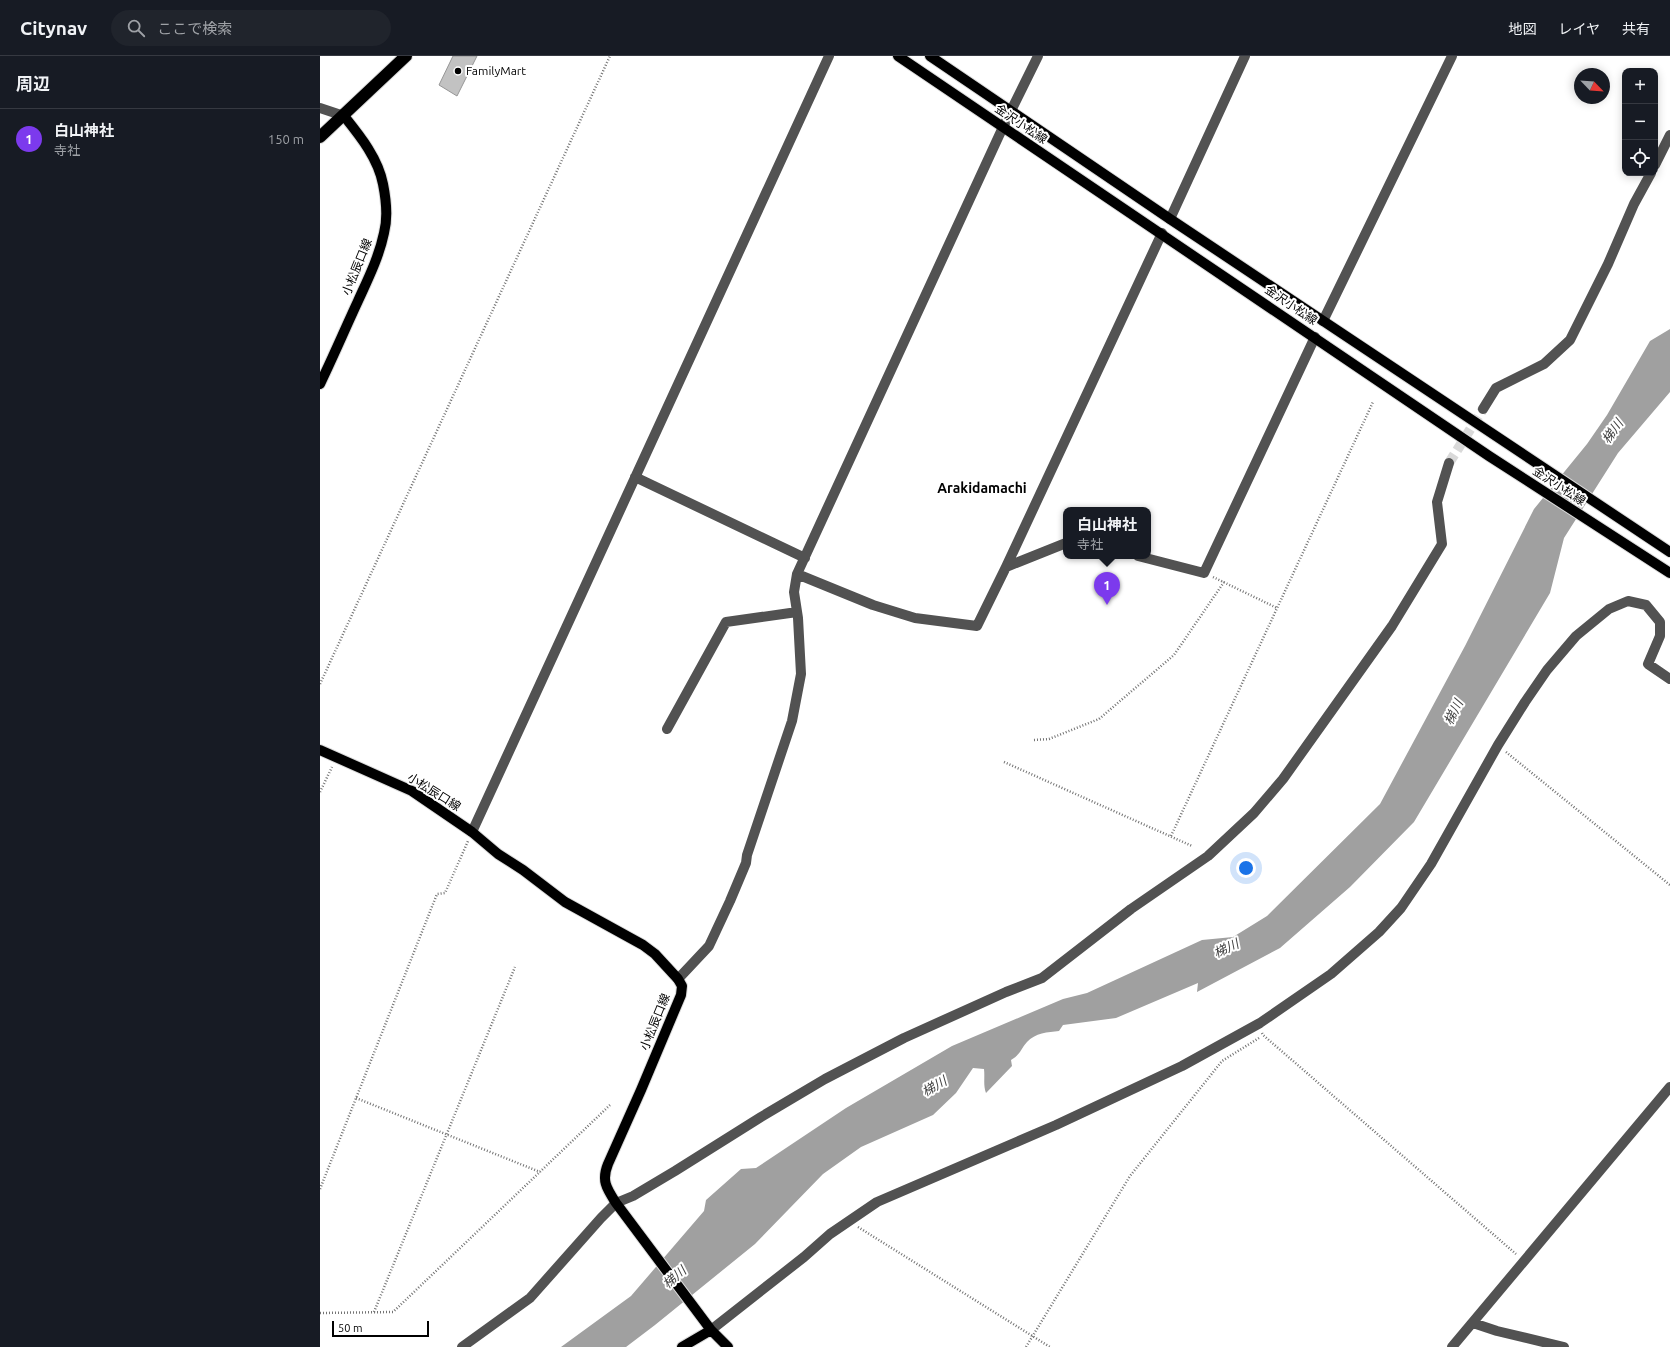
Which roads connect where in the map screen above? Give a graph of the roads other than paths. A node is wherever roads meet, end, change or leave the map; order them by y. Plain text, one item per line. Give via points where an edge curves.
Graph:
1 (406, 56) edge
2 (830, 56) edge
3 (898, 56) edge
4 (930, 56) edge
5 (1038, 56) edge
6 (1245, 56) edge
7 (1452, 56) edge
8 (320, 108) edge
9 (1012, 112) junction
10 (344, 116) junction
11 (1003, 127) junction
12 (1670, 134) edge
13 (320, 137) edge
14 (1658, 159) edge
15 (1649, 176) edge
16 (1170, 219) junction
17 (1162, 233) junction
18 (1322, 321) junction
19 (1315, 337) junction
20 (320, 384) edge
21 (1483, 409) tunnel mouth
22 (1449, 462) tunnel mouth
23 (635, 477) junction
24 (1063, 544) edge
25 (1670, 552) edge
26 (805, 558) junction
27 (1150, 559) edge
28 (1006, 567) junction
29 (1670, 573) edge
30 (797, 574) junction
31 (797, 612) junction
32 (1670, 680) edge
33 (667, 729) dead end
34 (320, 750) edge
35 (472, 832) junction
36 (678, 979) junction
37 (1670, 1088) edge
38 (618, 1206) junction
39 (1473, 1323) junction
40 (709, 1327) junction
41 (462, 1347) edge
42 (682, 1347) edge
43 (728, 1347) edge
44 (1452, 1347) edge
45 (1564, 1347) edge

1 - 10 highway
2 - 23 street
3 - 11 main road, 金沢小松線
4 - 9 main road, 金沢小松線
5 - 9 street
6 - 16 street
7 - 18 street
8 - 10 street
9 - 11 street
9 - 16 main road, 金沢小松線
10 - 13 highway
10 - 20 main road, 小松辰口線 via 374,157 383,183 385,231 369,278
11 - 17 main road, 金沢小松線
11 - 26 street
12 - 14 street
15 - 21 street via 1570,340 1544,364 1496,388
16 - 18 main road, 金沢小松線
17 - 19 main road, 金沢小松線
17 - 28 street
18 - 25 main road, 金沢小松線
19 - 27 street via 1204,573
19 - 29 main road, 金沢小松線 via 1489,456
22 - 38 street via 1437,502 1442,544 1392,626 1283,780 1254,813 1208,856 1131,910 1042,978 904,1038 832,1076
23 - 26 street
23 - 35 street
24 - 28 street
26 - 30 street
28 - 30 street via 977,626 915,618 873,605
30 - 31 street via 794,592
31 - 33 street via 726,622
31 - 36 street via 801,674 792,721 746,863 709,946
32 - 40 street via 1648,664 1660,636 1660,622 1646,605 1628,601 1609,609 1576,636 1547,670 1498,745 1431,864 1401,908 1379,932 1331,974 1260,1023 1182,1066 1056,1125 877,1202 830,1234 804,1257
34 - 35 main road, 小松辰口線 via 412,791
35 - 36 main road, 小松辰口線 via 565,902 643,945
36 - 38 main road, 小松辰口線 via 682,986 681,994 604,1173 607,1188
37 - 39 street
38 - 40 main road, 小松辰口線
38 - 41 street via 601,1218 530,1298
39 - 44 street
39 - 45 street
40 - 42 main road
40 - 43 main road, 小松辰口線

